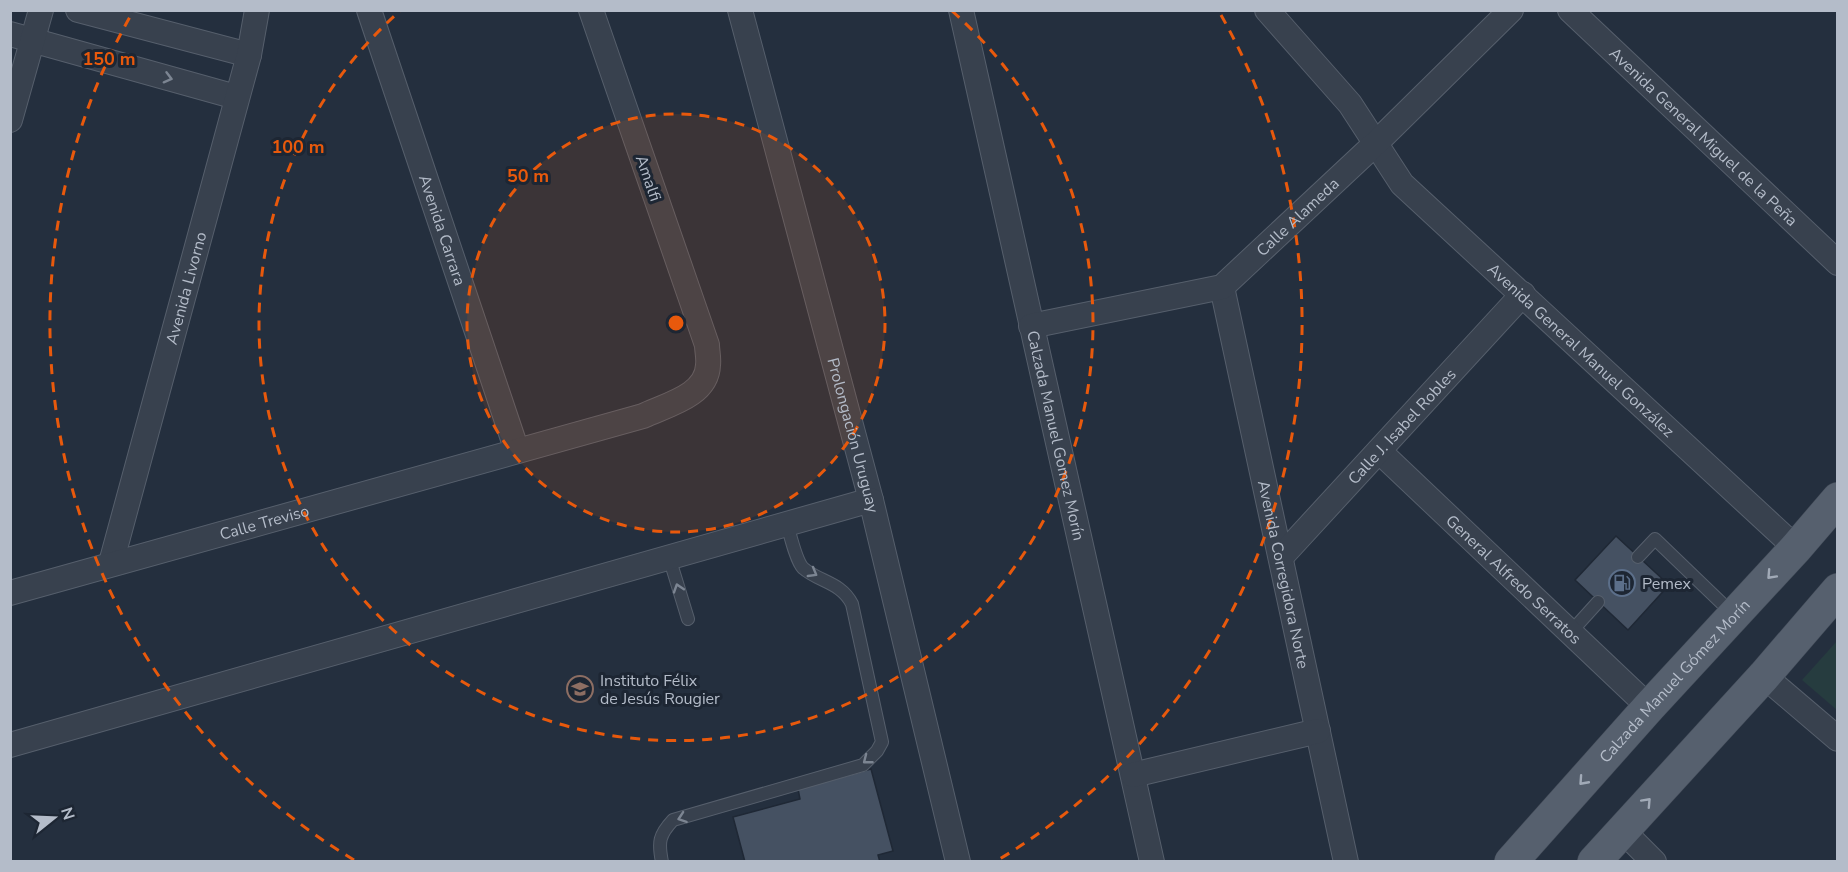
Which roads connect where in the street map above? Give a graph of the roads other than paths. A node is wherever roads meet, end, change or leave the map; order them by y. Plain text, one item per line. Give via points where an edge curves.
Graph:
1 (42, 10) edge
2 (78, 10) edge
3 (257, 10) edge
4 (369, 10) edge
5 (591, 10) edge
6 (741, 10) edge
7 (961, 10) edge
8 (1267, 10) edge
9 (1511, 10) edge
10 (1570, 10) edge
11 (21, 38) edge
12 (249, 55) junction
13 (237, 97) junction
14 (10, 120) edge
15 (1375, 144) junction
16 (1838, 263) edge
17 (1222, 287) junction
18 (1522, 294) junction
19 (1031, 326) junction
20 (707, 345) joint
21 (517, 451) junction
22 (1379, 451) junction
23 (1838, 499) edge
24 (870, 500) junction
25 (787, 524) junction
26 (1796, 548) junction
27 (669, 557) junction
28 (1281, 557) junction
29 (1638, 557) dead end
30 (111, 563) junction
31 (1838, 590) edge
32 (10, 593) edge
33 (1598, 602) dead end
34 (1734, 615) junction
35 (688, 619) dead end
36 (1570, 633) junction
37 (1764, 676) junction
38 (1649, 707) junction
39 (1318, 731) junction
40 (1838, 740) edge
41 (10, 745) edge
42 (1133, 775) junction
43 (1622, 830) junction
44 (662, 861) edge
45 (958, 861) edge
46 (1152, 861) edge
47 (1346, 861) edge
48 (1511, 861) edge
49 (1594, 861) edge
50 (1654, 861) edge

1 - 11 street
2 - 12 street
3 - 12 street, Avenida Livorno
4 - 21 street, Avenida Carrara
5 - 20 street, Amalfi
6 - 24 street, Prolongación Uruguay
7 - 19 street, Calzada Manuel Gomez Morín
8 - 15 street, Avenida General Manuel González via 1350,104
9 - 15 street, Calle Alameda
10 - 16 street, Avenida General Miguel de la Peña
11 -> 13 street
11 - 14 street
12 - 13 street, Avenida Livorno
13 - 30 street, Avenida Livorno
15 - 17 street, Calle Alameda
15 - 18 street, Avenida General Manuel González via 1402,184
17 - 19 street
17 - 28 street, Avenida Corregidora Norte
18 - 22 street, Calle J. Isabel Robles
18 - 26 street, Avenida General Manuel González
19 - 42 street, Calzada Manuel Gomez Morín
20 - 21 street, Calle Treviso via 708,366 697,390 643,416
21 - 30 street, Calle Treviso
22 - 28 street, Calle J. Isabel Robles
22 - 36 street, General Alfredo Serratos
23 - 26 main road, Calzada Manuel Gómez Morín
24 - 25 street
24 - 45 street, Prolongación Uruguay
25 - 27 street
25 -> 44 lane via 803,568 842,590 852,604 882,741 863,765 673,820 660,838
26 -> 34 main road, Calzada Manuel Gómez Morín
35 -> 27 lane
27 - 41 street
28 - 39 street, Avenida Corregidora Norte
29 - 34 lane via 1654,539
30 - 32 street, Calle Treviso
31 - 37 main road
33 - 36 lane
34 - 38 main road, Calzada Manuel Gómez Morín
36 - 38 street, General Alfredo Serratos
37 - 40 street
43 -> 37 main road
38 -> 48 main road, Calzada Manuel Gómez Morín
39 - 42 street
39 - 47 street, Avenida Corregidora Norte
42 - 46 street, Calzada Manuel Gomez Morín
43 - 49 main road
43 - 50 street

